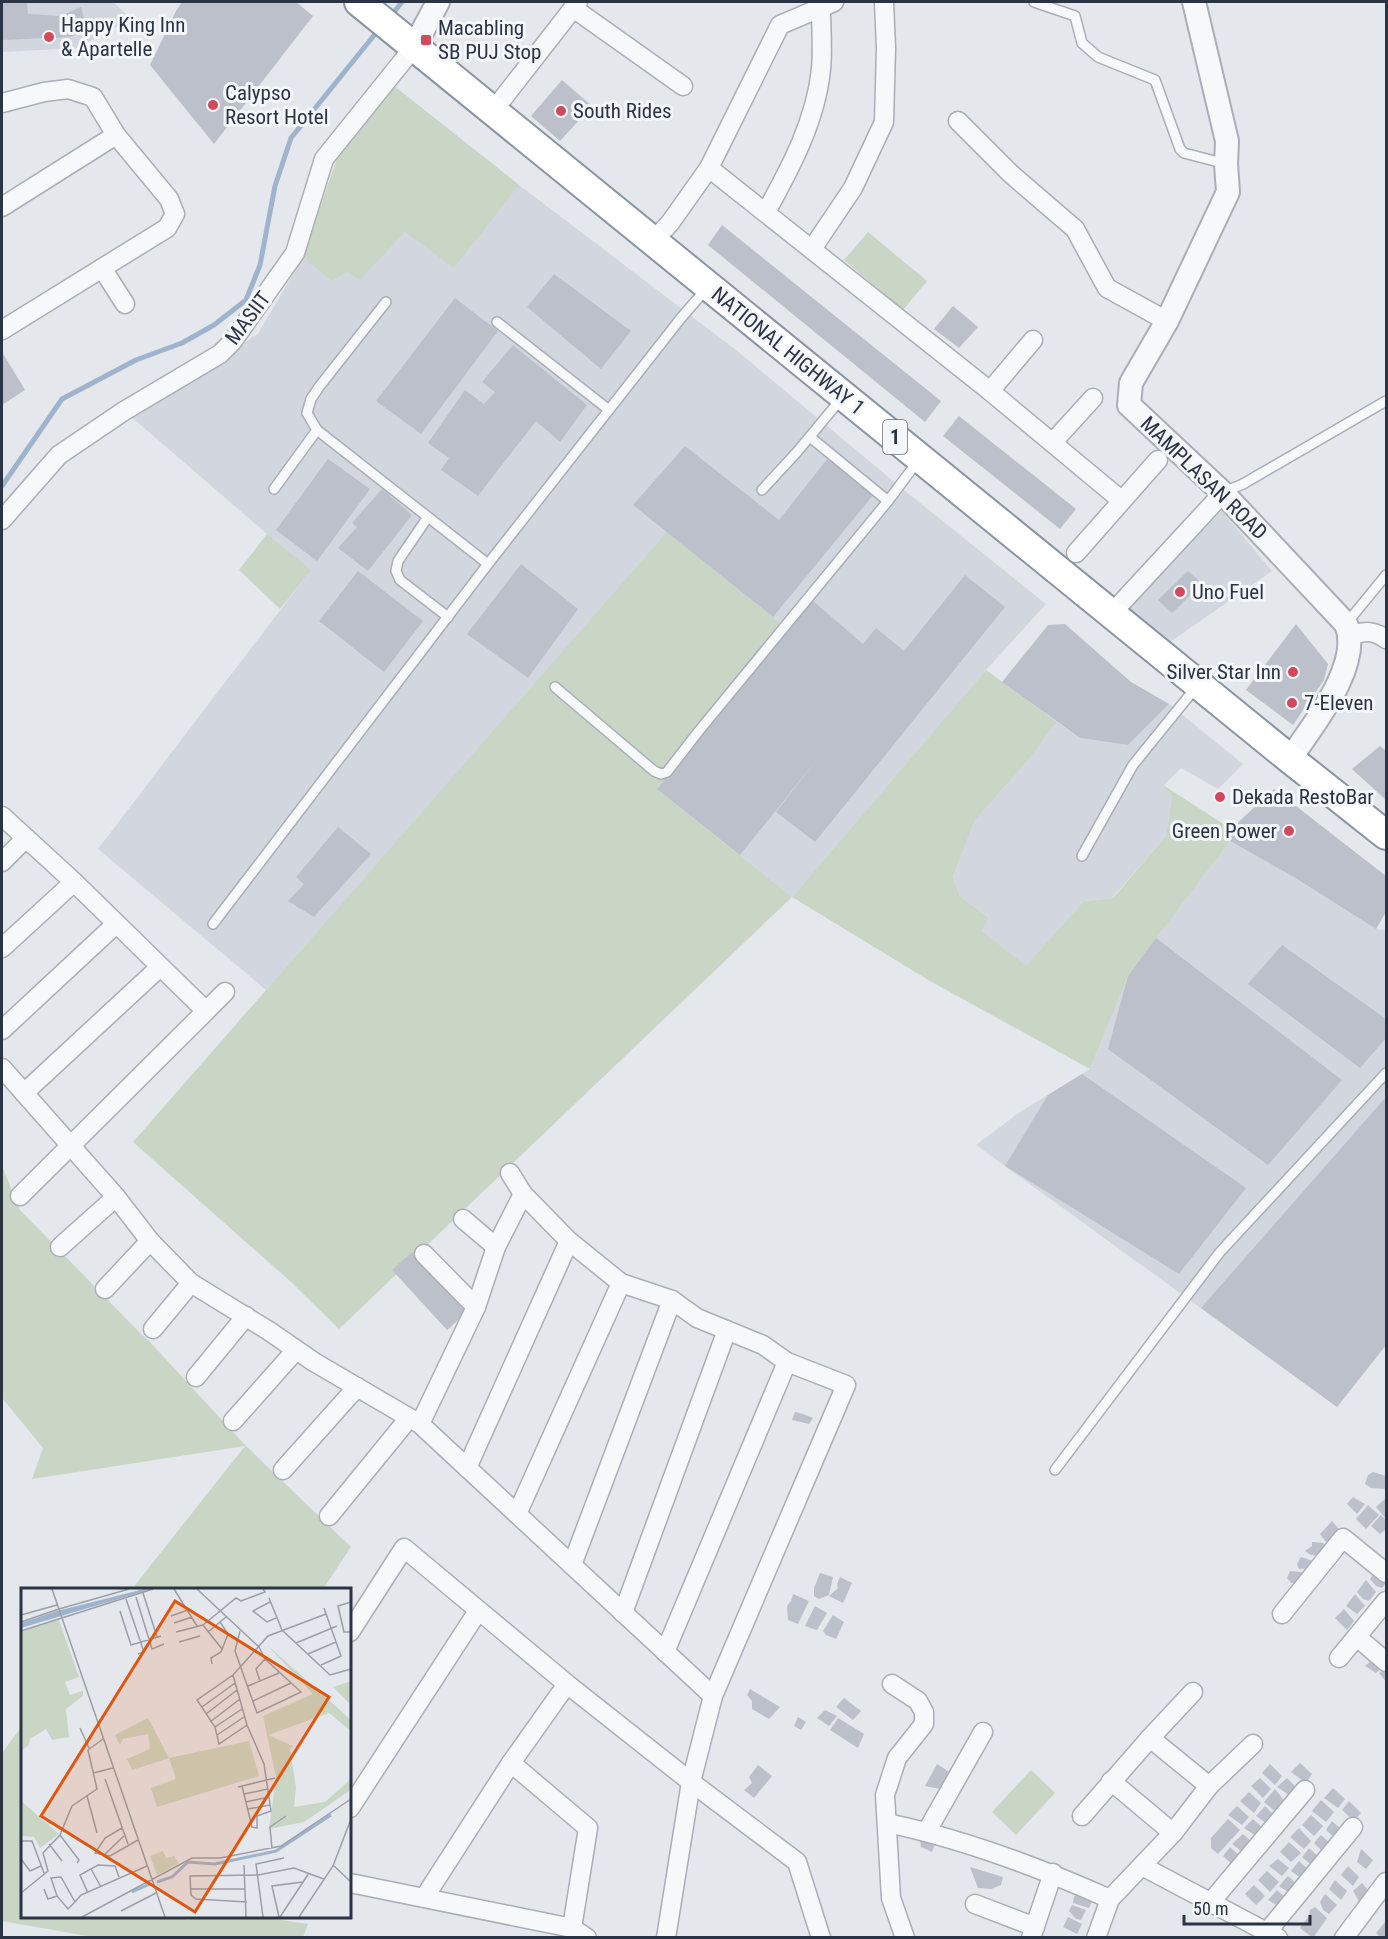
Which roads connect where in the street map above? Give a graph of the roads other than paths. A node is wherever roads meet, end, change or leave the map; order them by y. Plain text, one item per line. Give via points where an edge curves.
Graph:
1 (438, 2) edge
2 (884, 2) edge
3 (1034, 2) edge
4 (1194, 2) edge
5 (576, 5) edge
6 (827, 5) edge
7 (367, 8) edge
8 (409, 42) junction
9 (682, 86) dead end
10 (2, 103) edge
11 (493, 111) junction
12 (958, 121) dead end
13 (116, 135) junction
14 (1226, 164) junction
15 (710, 168) junction
16 (2, 207) edge
17 (766, 212) junction
18 (654, 241) junction
19 (812, 249) junction
20 (102, 268) junction
21 (709, 286) junction
22 (386, 302) dead end
23 (125, 304) dead end
24 (1167, 321) junction
25 (497, 322) dead end
26 (2, 330) edge
27 (1033, 340) dead end
28 (990, 391) junction
29 (844, 395) junction
30 (1093, 398) dead end
31 (1386, 401) edge
32 (609, 410) junction
33 (317, 430) junction
34 (810, 437) junction
35 (1053, 442) junction
36 (921, 458) junction
37 (1158, 460) dead end
38 (274, 489) dead end
39 (762, 490) dead end
40 (1222, 493) junction
41 (1121, 500) junction
42 (888, 501) junction
43 (428, 517) junction
44 (2, 520) edge
45 (1076, 553) dead end
46 (488, 564) junction
47 (1386, 575) edge
48 (1112, 613) junction
49 (448, 617) junction
50 (1348, 630) junction
51 (1386, 639) edge
52 (1198, 684) junction
53 (555, 687) dead end
54 (1290, 759) junction
55 (2, 816) edge
56 (1386, 835) edge
57 (26, 838) junction
58 (1082, 856) dead end
59 (2, 862) edge
60 (74, 882) junction
61 (116, 924) junction
62 (213, 924) dead end
63 (2, 948) edge
64 (160, 967) junction
65 (225, 992) dead end
66 (206, 1011) junction
67 (2, 1030) edge
68 (2, 1068) edge
69 (1386, 1073) edge
70 (24, 1093) junction
71 (71, 1145) junction
72 (510, 1173) dead end
73 (523, 1194) junction
74 (20, 1196) dead end
75 (116, 1197) junction
76 (463, 1220) dead end
77 (150, 1241) junction
78 (569, 1241) junction
79 (60, 1247) dead end
80 (496, 1248) junction
81 (424, 1254) dead end
82 (190, 1283) junction
83 (621, 1283) junction
84 (105, 1289) dead end
85 (672, 1300) junction
86 (476, 1307) junction
87 (246, 1316) junction
88 (153, 1329) dead end
89 (727, 1330) junction
90 (296, 1350) junction
91 (787, 1362) junction
92 (196, 1377) dead end
93 (357, 1387) junction
94 (233, 1421) dead end
95 (414, 1421) junction
96 (467, 1468) junction
97 (283, 1470) dead end
98 (1055, 1470) dead end
99 (517, 1514) junction
100 (329, 1516) dead end
101 (572, 1565) junction
102 (1386, 1574) edge
103 (1386, 1601) edge
104 (478, 1611) junction
105 (623, 1612) junction
106 (1282, 1614) dead end
107 (351, 1630) edge
108 (1357, 1637) junction
109 (665, 1652) junction
110 (1339, 1658) dead end
111 (1386, 1662) edge
112 (567, 1684) junction
113 (892, 1684) dead end
114 (1193, 1692) dead end
115 (713, 1696) junction
116 (983, 1732) dead end
117 (1150, 1738) junction
118 (1253, 1744) dead end
119 (511, 1763) junction
120 (1111, 1781) junction
121 (691, 1782) junction
122 (1209, 1786) junction
123 (1305, 1790) dead end
124 (351, 1806) edge
125 (1082, 1816) dead end
126 (887, 1822) junction
127 (1353, 1827) dead end
128 (927, 1831) junction
129 (1173, 1833) junction
130 (1142, 1866) junction
131 (1053, 1873) junction
132 (1386, 1882) edge
133 (351, 1883) edge
134 (424, 1898) junction
135 (1110, 1899) junction
136 (1210, 1903) junction
137 (975, 1904) dead end
138 (1033, 1932) edge
139 (579, 1933) edge
140 (1273, 1935) edge
141 (666, 1938) edge
142 (821, 1938) edge
143 (906, 1938) edge
144 (1096, 1938) edge
145 (1344, 1938) edge

1 - 8 street
2 - 19 street via 884,122 853,188
3 - 14 lane via 1075,16 1082,43 1098,57 1155,80 1184,153
4 - 14 street, MAMPLASAN ROAD via 1227,141
5 - 9 street
5 - 11 street
6 - 15 street via 780,25
6 - 17 street via 821,69 811,117 792,165
7 - 8 highway, NATIONAL HIGHWAY 1 / 1
8 - 11 highway, NATIONAL HIGHWAY 1 / 1
8 - 44 street, MASIIT via 324,159 296,253 232,342 220,354 58,455
10 - 13 street via 68,89 93,96
11 - 18 highway, NATIONAL HIGHWAY 1 / 1
12 - 24 street via 1075,229 1107,288
13 - 16 street
13 - 20 street via 169,199 175,214 167,228
14 - 24 street, MAMPLASAN ROAD via 1228,192
15 - 17 street
15 - 18 street
17 - 19 street
18 - 21 highway, NATIONAL HIGHWAY 1 / 1
19 - 28 street
20 - 23 street
20 - 26 street
21 - 29 highway, NATIONAL HIGHWAY 1 / 1
21 - 32 lane
22 - 33 lane via 311,399 308,413
24 - 40 street, MAMPLASAN ROAD via 1131,383 1129,405
25 - 32 lane
27 - 28 street
28 - 35 street
29 - 34 lane
29 - 36 highway, NATIONAL HIGHWAY 1 / 1
30 - 35 street
31 - 40 lane
32 - 46 lane
33 - 38 lane
33 - 43 lane
34 - 39 lane
34 - 42 lane
35 - 41 street
36 - 42 lane
36 - 48 highway, NATIONAL HIGHWAY 1 / 1
37 - 41 street
40 - 48 street
40 - 50 street, MAMPLASAN ROAD
41 - 45 street
42 - 53 lane via 667,772 654,771
43 - 46 lane
43 - 49 lane via 398,561 396,571 400,580
46 - 49 lane
47 - 50 lane
48 - 52 highway, NATIONAL HIGHWAY 1 / 1
49 - 62 lane
50 - 51 street via 1376,632
50 - 54 street via 1344,671
52 - 54 highway, NATIONAL HIGHWAY 1 / 1
52 - 58 lane via 1133,765
54 - 56 highway, NATIONAL HIGHWAY 1 / 1
55 - 57 street
57 - 59 street
57 - 60 street
60 - 61 street
60 - 63 street
61 - 64 street
61 - 67 street
64 - 66 street
64 - 70 street
65 - 66 street
66 - 71 street
68 - 70 street
69 - 98 lane via 1220,1252
70 - 71 street
71 - 74 street
71 - 75 street
72 - 73 street
73 - 78 street
73 - 80 street
75 - 77 street
75 - 79 street
76 - 80 street
77 - 82 street
77 - 84 street
78 - 83 street
78 - 96 street
80 - 86 street
81 - 86 street
82 - 87 street
82 - 88 street
83 - 85 street
83 - 99 street
85 - 89 street via 698,1318
85 - 101 street
86 - 95 street
87 - 90 street
87 - 92 street
89 - 91 street via 763,1345
89 - 105 street
90 - 93 street
90 - 94 street
91 - 109 street
91 - 115 street via 846,1385
93 - 95 street
93 - 97 street
95 - 96 street
95 - 100 street
96 - 99 street
99 - 101 street
101 - 105 street
102 - 106 street via 1344,1538
103 - 108 street
104 - 107 street via 404,1548
104 - 112 street
104 - 124 street
105 - 109 street
108 - 110 street
108 - 111 street
109 - 115 street
112 - 119 street
112 - 121 street
113 - 126 street via 918,1701 924,1712 924,1724 897,1758 885,1795
114 - 117 street
115 - 121 street
116 - 128 street
117 - 120 street
117 - 122 street
118 - 122 street
119 - 134 street
119 - 139 street via 588,1828
120 - 125 street
120 - 129 street
121 - 141 street
121 - 142 street via 797,1862
122 - 129 street
123 - 136 street
126 - 128 street
126 - 143 street via 891,1898
127 - 140 street
128 - 131 street
129 - 130 street
130 - 135 street
130 - 136 street
131 - 135 street
131 - 138 street
132 - 145 street
133 - 134 street
134 - 139 street
135 - 144 street
136 - 140 street
137 - 138 street

